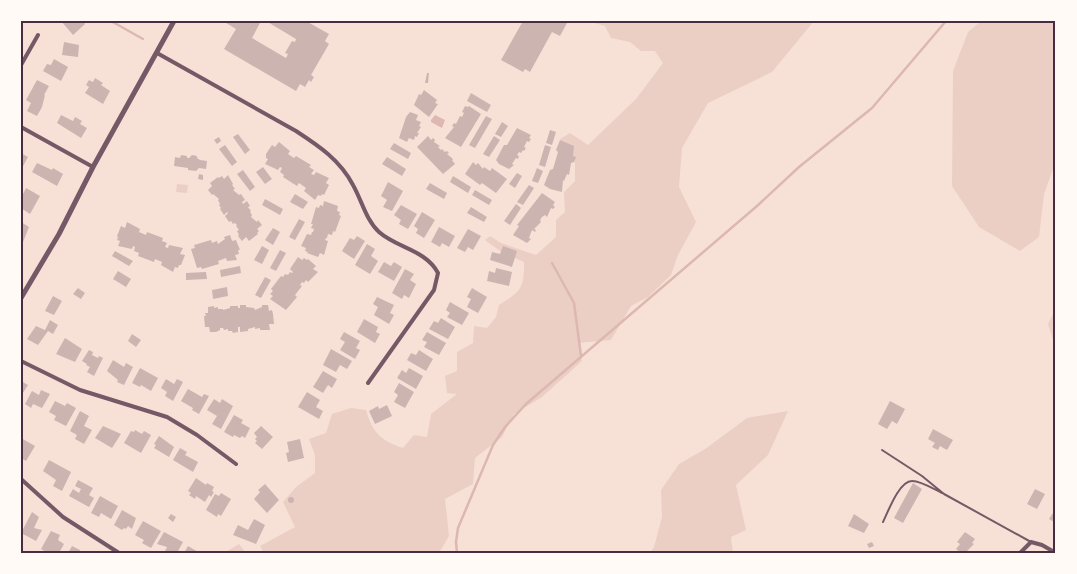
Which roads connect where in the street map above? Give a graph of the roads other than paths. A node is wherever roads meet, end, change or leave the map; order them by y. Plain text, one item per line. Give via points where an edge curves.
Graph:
1 (174, 21) edge
2 (38, 35) dead end
3 (157, 53) junction
4 (21, 65) edge
5 (21, 127) edge
6 (94, 167) junction
7 (21, 298) edge
8 (21, 361) edge
9 (368, 383) dead end
10 (882, 450) dead end
11 (236, 464) dead end
12 (21, 479) edge
13 (944, 494) junction
14 (883, 522) dead end
15 (1031, 542) junction
16 (1056, 552) edge
17 (119, 553) edge
18 (1020, 553) edge

1 - 3 street
2 - 4 street
3 - 6 street
3 - 9 street via 318,144 344,170 379,232 432,263 438,273 434,290
5 - 6 street
6 - 7 street
8 - 11 street via 80,390 167,418 198,435
10 - 13 lane
12 - 17 street via 62,517
13 - 14 lane via 913,481 906,483
13 - 15 lane
15 - 16 street
15 - 18 street

